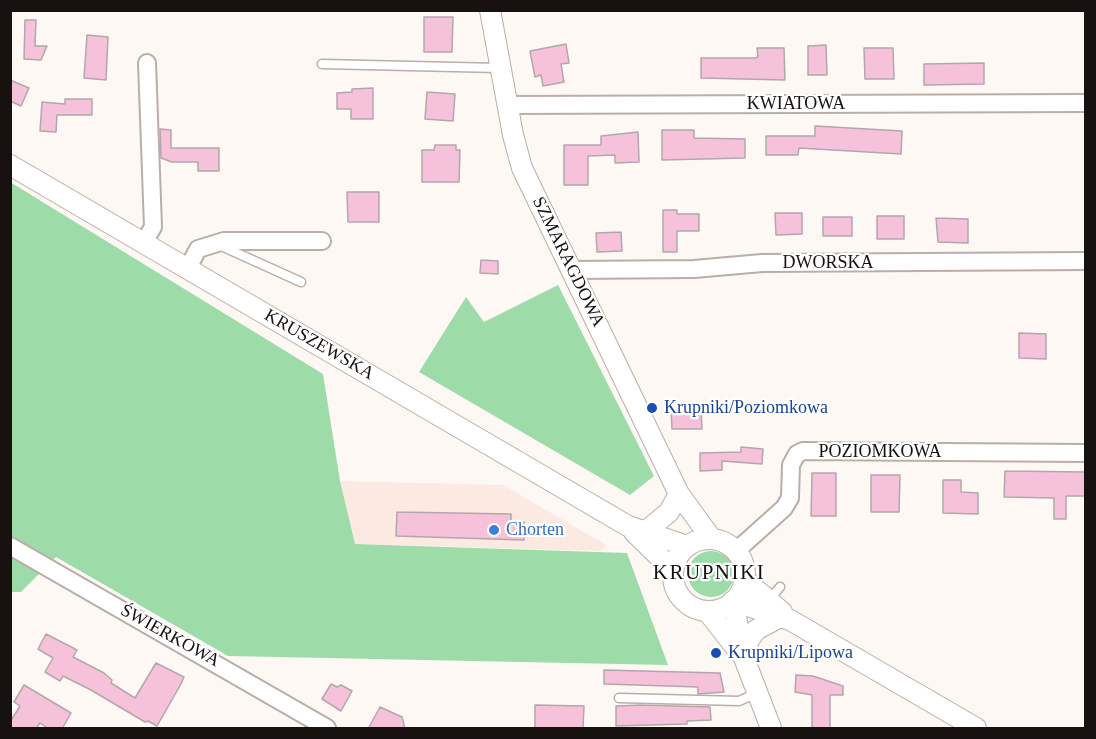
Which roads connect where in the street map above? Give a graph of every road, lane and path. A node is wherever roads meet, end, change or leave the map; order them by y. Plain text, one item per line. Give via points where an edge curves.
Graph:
1 (490, 10) edge
2 (147, 63) dead end
3 (322, 64) dead end
4 (500, 68) junction
5 (1086, 103) edge
6 (507, 105) junction
7 (10, 165) edge
8 (322, 241) dead end
9 (144, 242) junction
10 (215, 243) junction
11 (1086, 261) edge
12 (188, 268) junction
13 (571, 270) junction
14 (301, 282) dead end
15 (1086, 453) edge
16 (680, 497) junction
17 (636, 529) junction
18 (711, 538) junction
19 (10, 546) edge
20 (687, 546) junction
21 (736, 551) junction
22 (672, 569) junction
23 (744, 579) junction
24 (733, 601) junction
25 (780, 606) junction
26 (707, 611) junction
27 (744, 658) junction
28 (758, 693) junction
29 (619, 698) dead end
30 (327, 729) edge
31 (771, 729) edge
32 (976, 729) edge

1 - 4 street, SZMARAGDOWA
2 - 9 street via 153,227
3 - 4 lane
4 - 6 street, SZMARAGDOWA
5 - 6 street, KWIATOWA
6 - 13 street, SZMARAGDOWA via 522,168
7 - 9 street, KRUSZEWSKA
8 - 10 street
9 - 12 street, KRUSZEWSKA
10 - 12 street via 198,249
10 - 14 lane
11 - 13 street, DWORSKA via 762,263 694,269
12 - 17 street, KRUSZEWSKA
13 - 16 street, SZMARAGDOWA
15 - 21 street, POZIOMKOWA via 803,452 797,454 791,465 789,498 784,508
16 - 17 street via 665,516
16 - 18 street, SZMARAGDOWA
16 - 20 street, SZMARAGDOWA
17 - 20 street, KRUSZEWSKA
17 - 22 street, KRUSZEWSKA
18 - 20 street
18 - 21 street
19 - 30 street, ŚWIERKOWA
20 - 22 street
21 - 23 street via 744,567
22 - 26 street, KRUSZEWSKA via 678,594 692,607
23 - 24 street
23 - 25 street
24 - 25 street
24 - 26 street
24 - 27 street
25 - 27 street via 749,640
25 - 32 street
26 - 27 street
27 - 28 street
28 - 29 lane via 739,701
28 - 31 street

